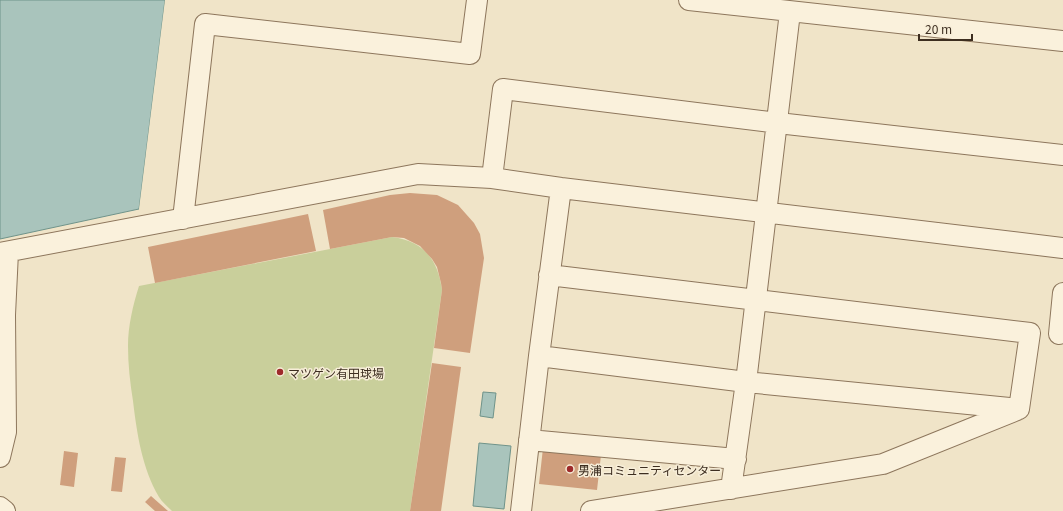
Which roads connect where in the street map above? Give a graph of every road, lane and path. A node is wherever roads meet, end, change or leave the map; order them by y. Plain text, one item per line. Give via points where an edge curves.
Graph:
1 (477, 0) edge
2 (689, 0) edge
3 (790, 12) junction
4 (1063, 41) edge
5 (778, 123) junction
6 (1063, 155) edge
7 (492, 178) junction
8 (561, 188) junction
9 (766, 212) junction
10 (182, 219) junction
11 (1063, 248) edge
12 (4, 252) edge
13 (549, 275) junction
14 (1063, 293) edge
15 (756, 301) junction
16 (1026, 332) junction
17 (1061, 335) edge
18 (539, 356) junction
19 (746, 382) junction
20 (1019, 409) junction
21 (529, 440) junction
22 (0, 457) edge
23 (736, 459) junction
24 (731, 490) junction
25 (0, 507) edge
26 (5, 511) edge
27 (521, 511) edge
28 (591, 511) edge

1 - 10 street via 470,54 205,24
2 - 3 street
3 - 4 street
3 - 5 street
5 - 6 street
5 - 7 street via 503,89
5 - 9 street
7 - 8 street
7 - 10 street via 418,174
8 - 9 street
8 - 13 street
9 - 11 street
9 - 15 street
10 - 12 street
12 - 22 street via 6,432
13 - 15 street
13 - 18 street
14 - 17 street
15 - 16 street
15 - 19 street
16 - 17 street
16 - 20 street via 1030,333
18 - 19 street
18 - 21 street
19 - 20 street
19 - 23 street
20 - 24 street via 883,464
21 - 23 street
21 - 27 street
23 - 24 street
24 - 28 street
25 - 26 street

